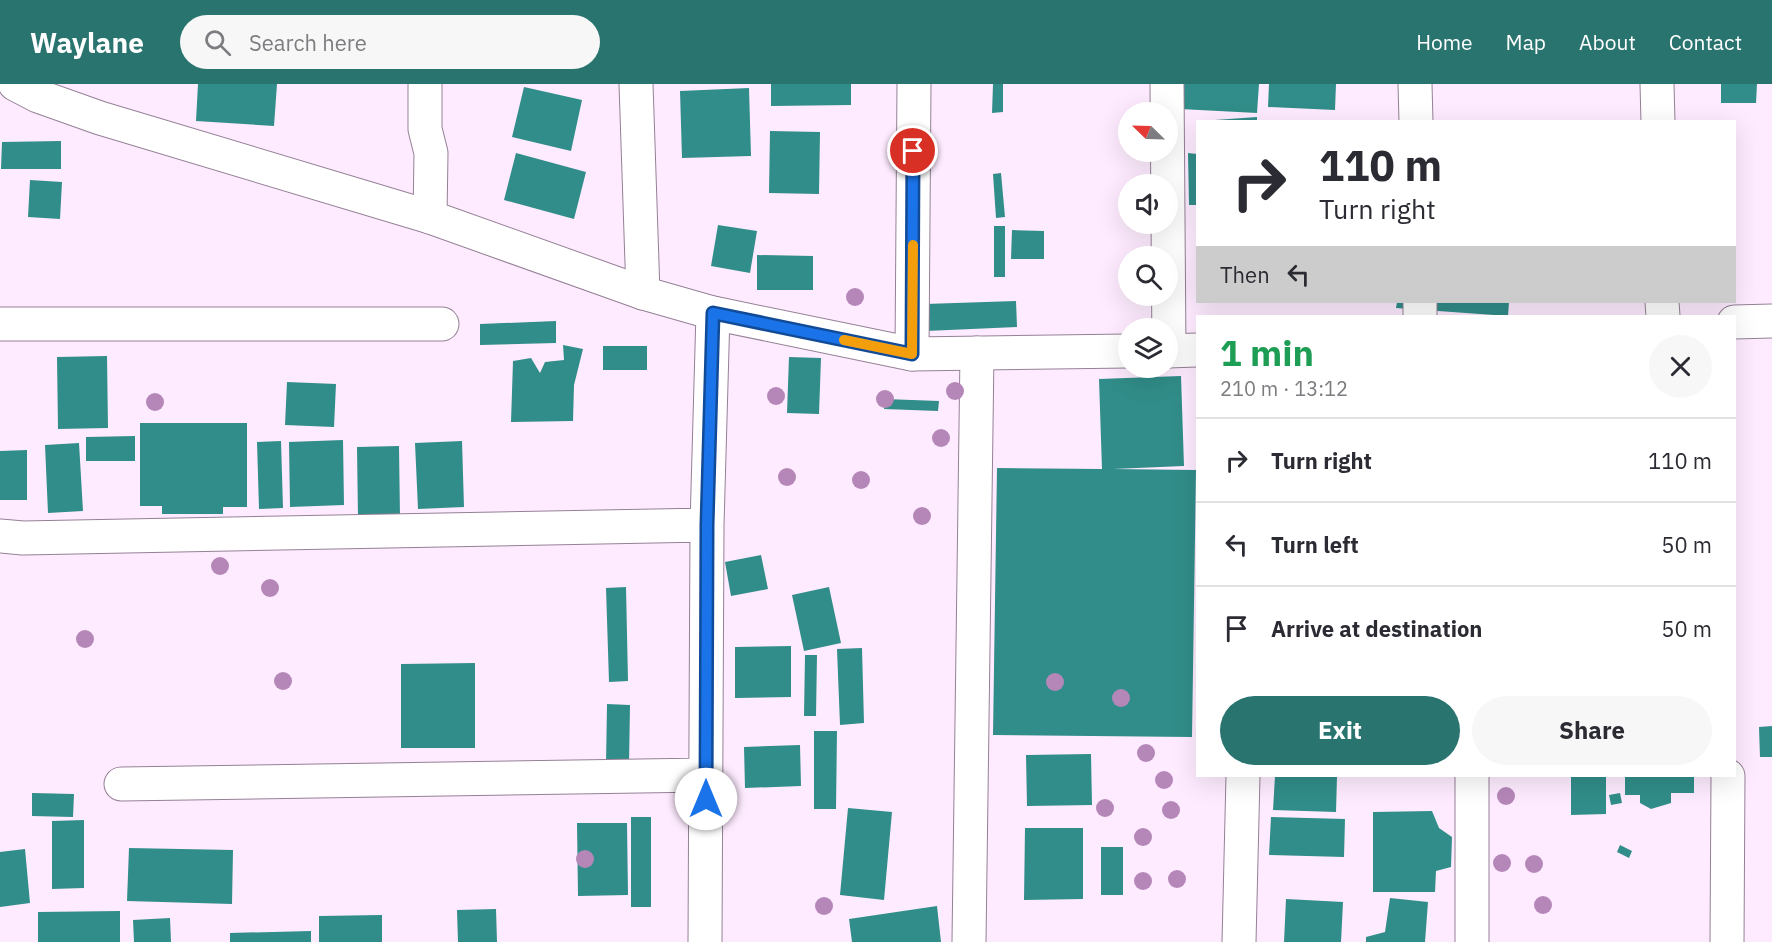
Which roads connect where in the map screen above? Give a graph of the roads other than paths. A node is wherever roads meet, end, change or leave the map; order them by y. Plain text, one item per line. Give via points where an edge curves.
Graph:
1 (15, 84) edge
2 (425, 84) edge
3 (636, 84) edge
4 (914, 84) edge
5 (1167, 84) edge
6 (1415, 84) edge
7 (1657, 84) edge
8 (1416, 120) edge
9 (1658, 120) edge
10 (430, 217) junction
11 (643, 293) junction
12 (713, 313) junction
13 (1177, 318) edge
14 (1772, 321) edge
15 (1736, 322) edge
16 (0, 324) edge
17 (442, 324) dead end
18 (1118, 351) edge
19 (977, 353) junction
20 (912, 354) junction
21 (707, 525) junction
22 (0, 536) edge
23 (706, 775) junction
24 (1243, 777) edge
25 (1472, 777) edge
26 (1728, 777) edge
27 (121, 784) dead end
28 (705, 942) edge
29 (969, 942) edge
30 (1239, 942) edge
31 (1472, 942) edge
32 (1726, 942) edge

1 - 10 street via 100,118
2 - 10 street via 425,129 431,153
3 - 11 street
4 - 20 street
5 - 13 street
6 - 8 street
7 - 9 street
10 - 11 street
11 - 12 street
12 - 20 street
12 - 21 street
14 - 15 street
16 - 17 street
18 - 19 street
19 - 20 street
19 - 29 street
21 - 22 street
21 - 23 street
23 - 27 street
23 - 28 street
24 - 30 street
25 - 31 street
26 - 32 street

